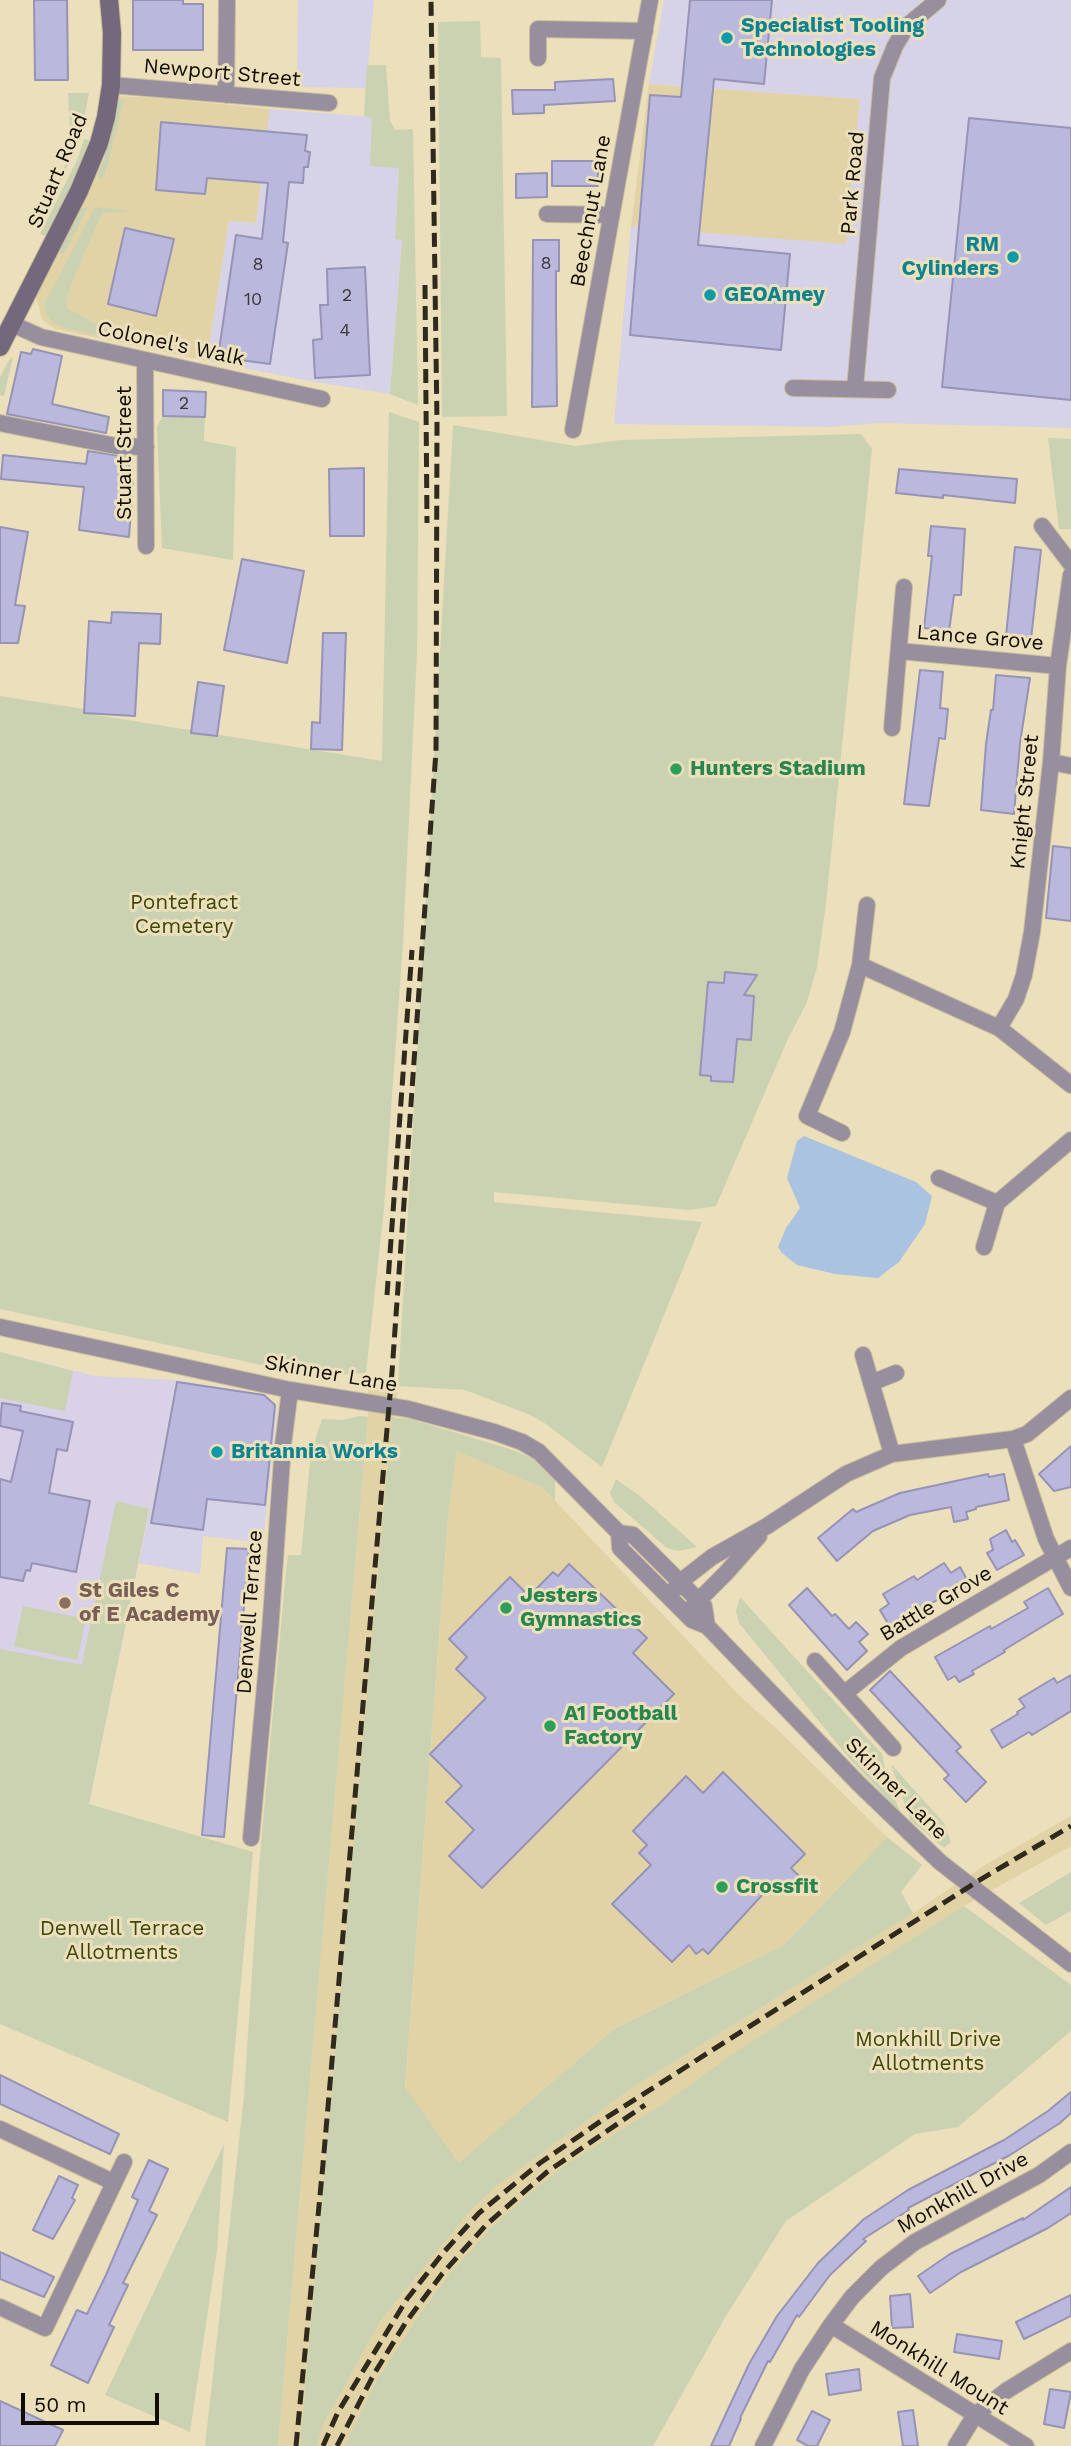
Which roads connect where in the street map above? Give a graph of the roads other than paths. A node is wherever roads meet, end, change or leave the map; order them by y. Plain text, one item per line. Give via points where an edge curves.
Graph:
1 (109, 0) edge
2 (227, 0) edge
3 (650, 0) edge
4 (938, 0) edge
5 (645, 31) junction
6 (538, 58) dead end
7 (111, 85) junction
8 (226, 95) junction
9 (329, 103) dead end
10 (547, 214) dead end
11 (611, 215) junction
12 (12, 324) junction
13 (0, 347) edge
14 (145, 360) junction
15 (793, 388) dead end
16 (855, 389) junction
17 (888, 390) dead end
18 (322, 399) dead end
19 (0, 423) edge
20 (573, 430) dead end
21 (146, 447) junction
22 (1042, 526) dead end
23 (146, 547) dead end
24 (1071, 564) edge
25 (1071, 575) edge
26 (904, 587) dead end
27 (899, 651) junction
28 (1058, 666) junction
29 (892, 728) dead end
30 (1051, 762) junction
31 (1071, 766) edge
32 (867, 905) dead end
33 (860, 965) junction
34 (999, 1028) junction
35 (1071, 1085) edge
36 (842, 1133) dead end
37 (1071, 1140) edge
38 (939, 1178) dead end
39 (997, 1203) junction
40 (984, 1247) dead end
41 (0, 1327) edge
42 (863, 1355) dead end
43 (897, 1373) dead end
44 (871, 1383) junction
45 (290, 1390) junction
46 (1071, 1398) edge
47 (1013, 1440) junction
48 (892, 1454) junction
49 (767, 1526) junction
50 (620, 1533) junction
51 (1071, 1548) edge
52 (1054, 1558) junction
53 (680, 1582) junction
54 (1071, 1588) edge
55 (671, 1599) junction
56 (698, 1600) junction
57 (685, 1613) junction
58 (707, 1626) junction
59 (815, 1661) dead end
60 (845, 1693) junction
61 (893, 1748) dead end
62 (251, 1838) dead end
63 (1071, 1964) edge
64 (0, 2129) edge
65 (1071, 2152) edge
66 (124, 2162) dead end
67 (113, 2182) junction
68 (0, 2307) edge
69 (831, 2325) junction
70 (1071, 2351) edge
71 (975, 2415) junction
72 (762, 2446) edge
73 (956, 2446) edge
74 (1026, 2446) edge

1 - 7 street, Stuart Road
2 - 8 street
3 - 5 street, Beechnut Lane
4 - 16 street, Park Road via 906,26 882,78
5 - 6 street via 538,29
5 - 11 street, Beechnut Lane
7 - 8 street, Newport Street
7 - 12 street, Stuart Road via 106,117 84,180
8 - 9 street, Newport Street
10 - 11 street
11 - 20 street, Beechnut Lane
12 - 13 street, Stuart Road
12 - 14 street, Colonel's Walk via 41,337
14 - 18 street, Colonel's Walk
14 - 21 street, Stuart Street
15 - 16 street
16 - 17 street
19 - 21 street via 116,446
21 - 23 street, Stuart Street
22 - 24 street
25 - 28 street, Knight Street
26 - 27 street, Lance Grove
27 - 28 street, Lance Grove
27 - 29 street, Lance Grove
28 - 30 street, Knight Street
30 - 31 street
30 - 34 street, Knight Street via 1024,975
32 - 33 street
33 - 34 street
33 - 36 street via 842,1032 805,1122
34 - 35 street
37 - 39 street
38 - 39 street
39 - 40 street
41 - 45 street, Skinner Lane
42 - 44 street
43 - 44 street
44 - 48 street
45 - 50 street, Skinner Lane via 408,1409 522,1442 539,1452
45 - 62 street, Denwell Terrace
46 - 47 street
47 - 48 street
47 - 52 street
48 - 49 street via 846,1474
49 - 53 street via 712,1557
49 - 56 street
50 - 53 street, Skinner Lane via 633,1535
50 - 55 street, Skinner Lane via 620,1548
51 - 52 street, Battle Grove
52 - 54 street
52 - 60 street, Battle Grove via 901,1648
53 - 55 street
53 - 56 street, Skinner Lane
55 - 57 street, Skinner Lane
56 - 57 street
56 - 58 street, Skinner Lane via 704,1606
57 - 58 street, Skinner Lane
58 - 63 street, Skinner Lane via 940,1862
59 - 60 street
60 - 61 street
64 - 67 street
65 - 69 street, Monkhill Drive via 1039,2175 896,2255 852,2297
66 - 67 street
67 - 68 street via 45,2328
69 - 71 street, Monkhill Mount
69 - 72 street, Monkhill Drive
70 - 71 street
71 - 73 street
71 - 74 street, Monkhill Mount

